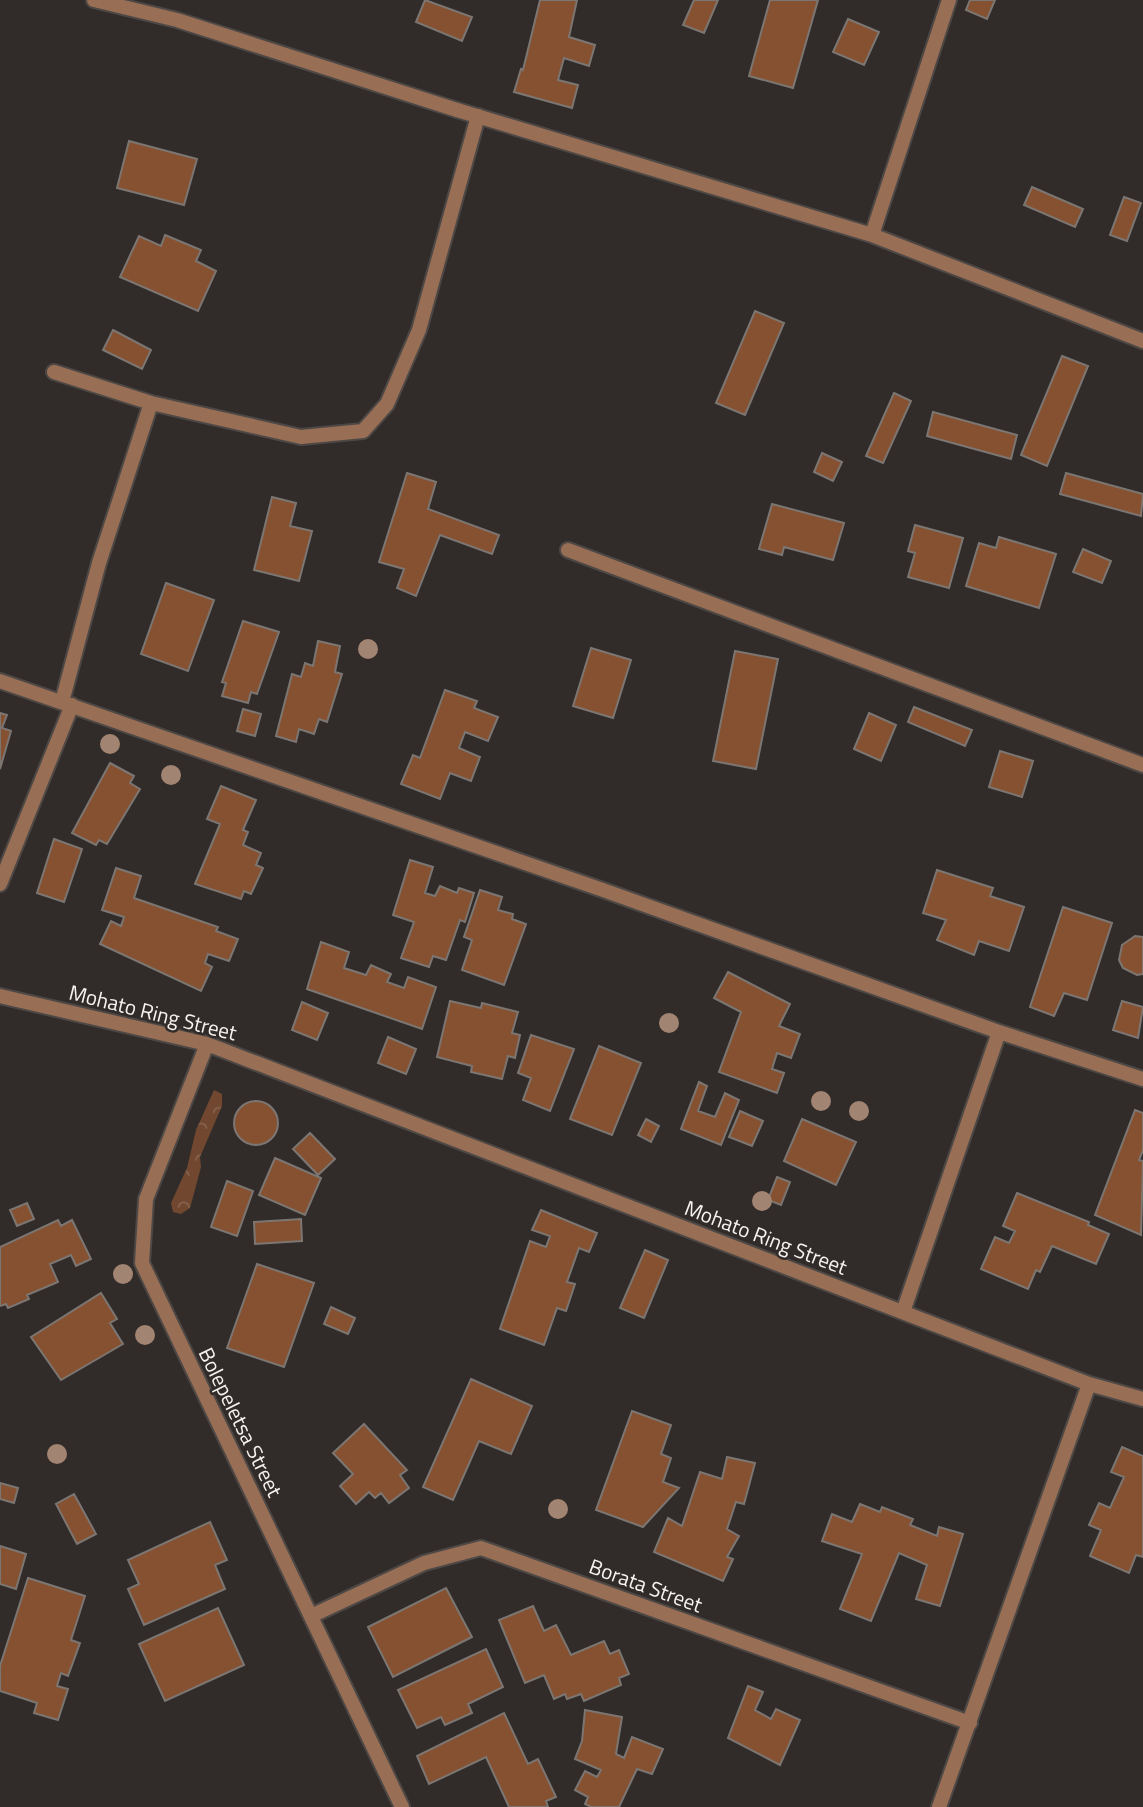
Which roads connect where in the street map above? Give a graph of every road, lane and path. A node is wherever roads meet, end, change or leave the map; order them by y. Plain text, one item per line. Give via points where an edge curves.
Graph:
1 (94, 0) edge
2 (949, 0) edge
3 (478, 116) junction
4 (872, 235) junction
5 (1143, 341) edge
6 (54, 372) dead end
7 (151, 403) junction
8 (568, 550) dead end
9 (0, 681) edge
10 (67, 703) junction
11 (1143, 765) edge
12 (0, 884) edge
13 (0, 996) edge
14 (999, 1032) junction
15 (207, 1044) junction
16 (1143, 1079) edge
17 (902, 1312) junction
18 (1089, 1384) junction
19 (1143, 1399) edge
20 (311, 1616) junction
21 (970, 1723) junction
22 (402, 1807) edge
23 (939, 1807) edge

1 - 3 street via 177,20
2 - 4 street
3 - 4 street
3 - 7 street via 419,330 387,404 363,431 300,437
4 - 5 street
6 - 7 street
7 - 10 street via 99,563
8 - 11 street
9 - 10 street
10 - 12 street
10 - 14 street
13 - 15 street, Mohato Ring Street
14 - 16 street
14 - 17 street
15 - 17 street, Mohato Ring Street
15 - 20 street, Bolepeletsa Street via 146,1199 142,1263
17 - 18 street, Mohato Ring Street
18 - 19 street, Mohato Ring Street
18 - 21 street
20 - 21 street, Borata Street via 424,1563 481,1548
20 - 22 street, Bolepeletsa Street
21 - 23 street

